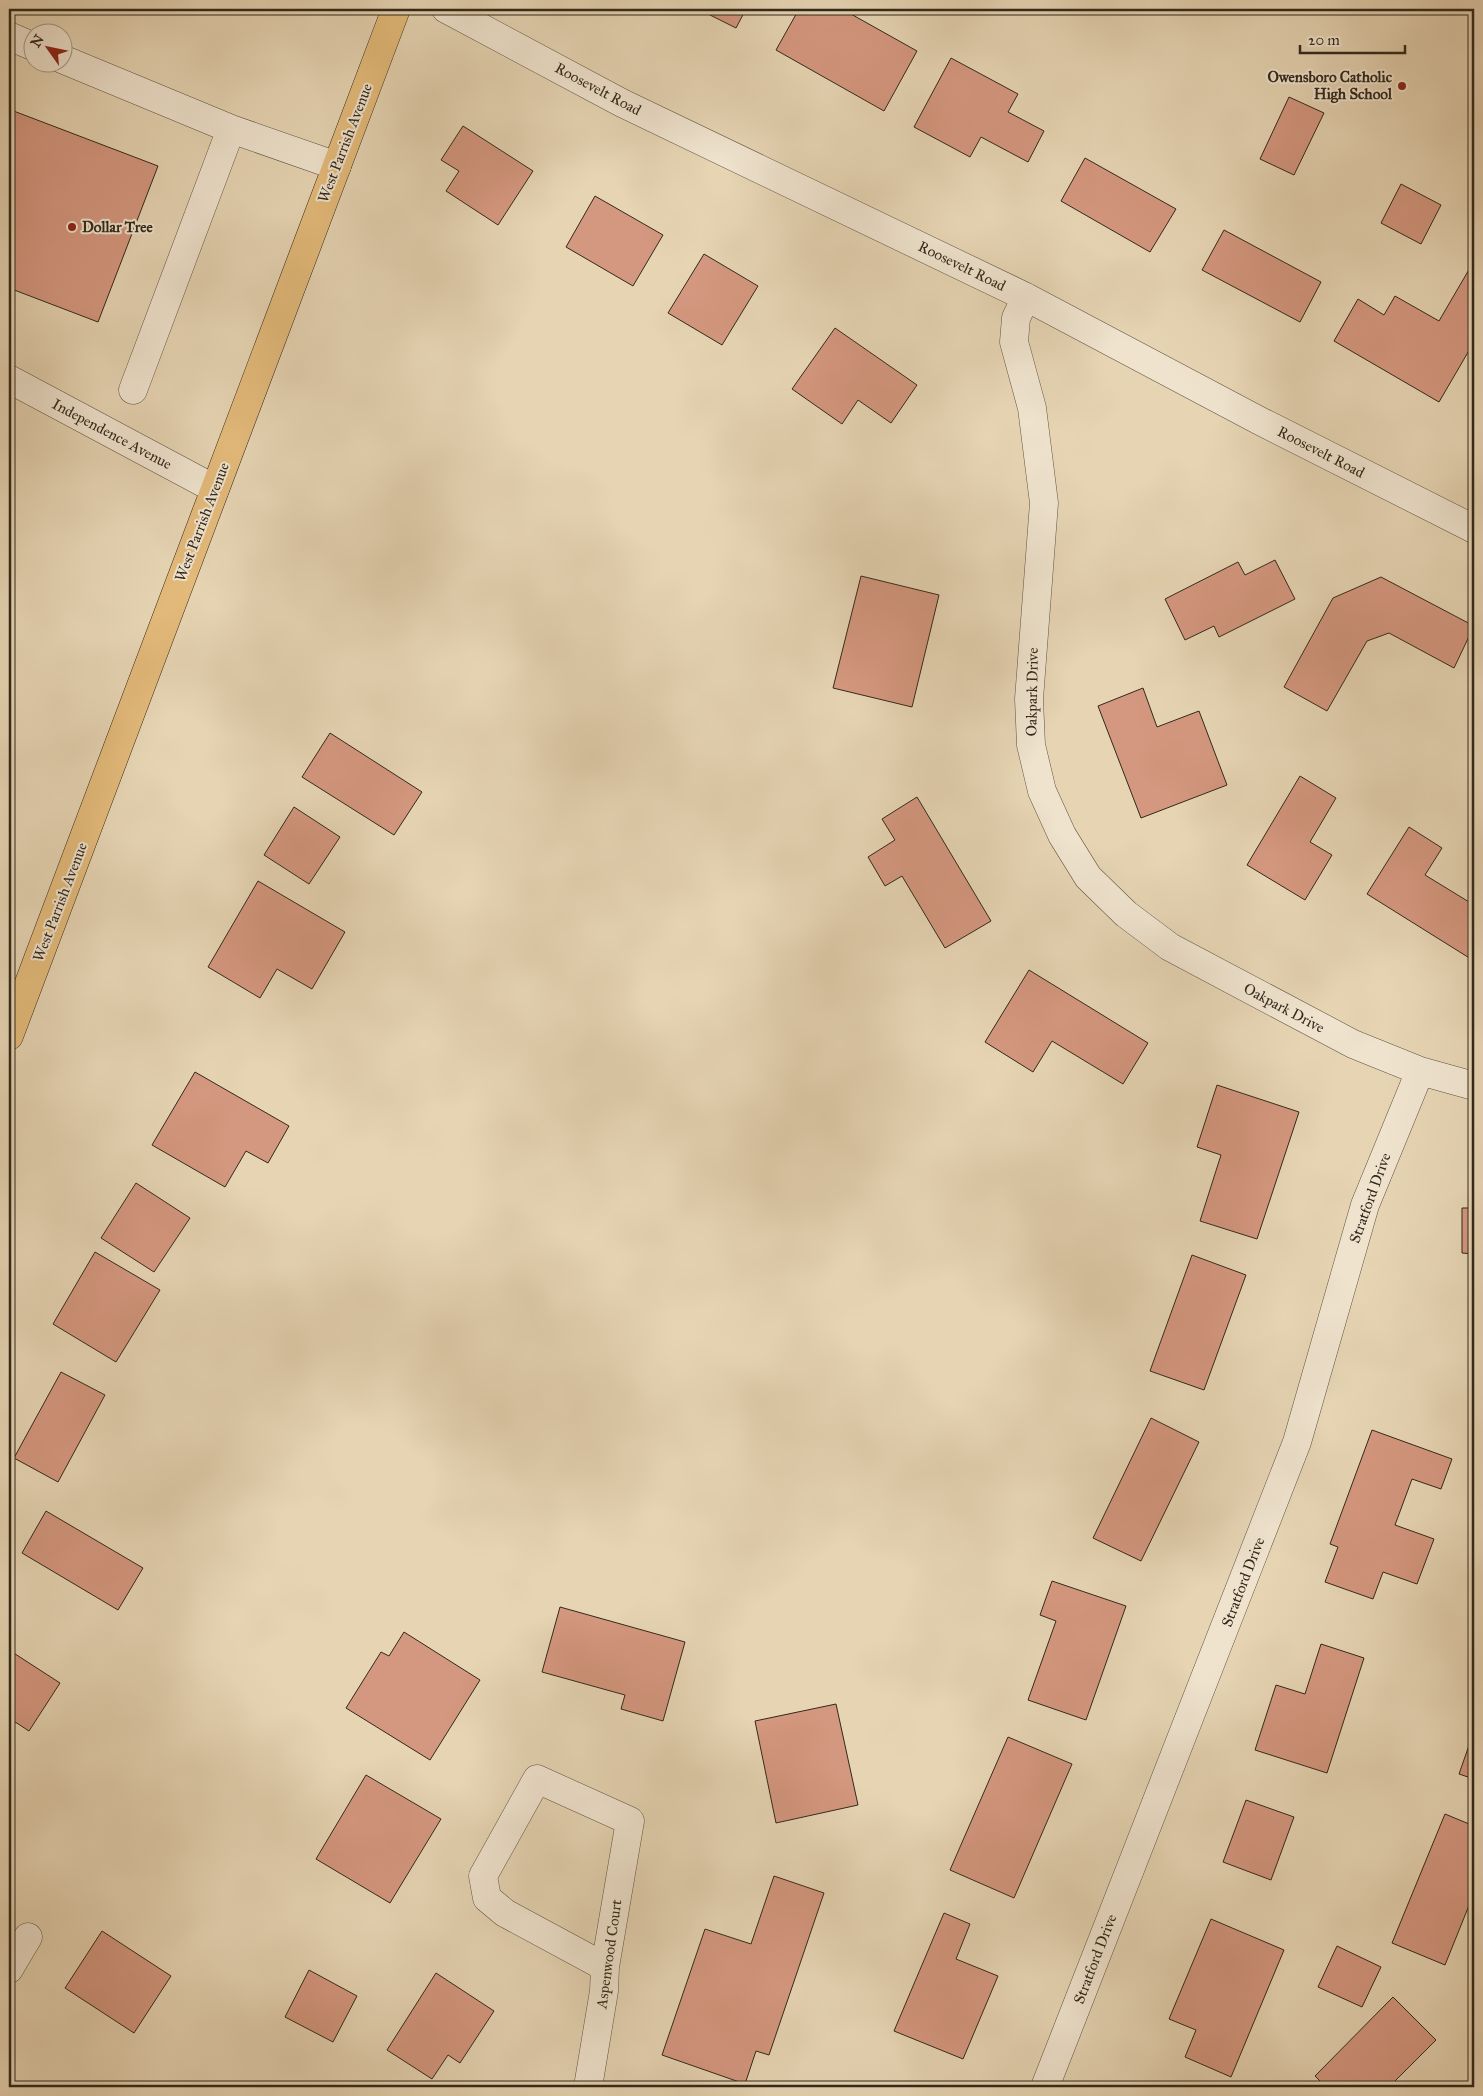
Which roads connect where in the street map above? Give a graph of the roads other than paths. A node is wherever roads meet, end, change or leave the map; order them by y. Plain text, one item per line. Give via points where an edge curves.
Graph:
1 (396, 9) edge
2 (446, 9) edge
3 (9, 36) edge
4 (22, 42) edge
5 (72, 63) edge
6 (231, 129) junction
7 (337, 166) junction
8 (1026, 297) junction
9 (9, 379) edge
10 (134, 390) dead end
11 (215, 489) junction
12 (1474, 530) edge
13 (9, 1036) edge
14 (1420, 1071) junction
15 (1474, 1086) edge
16 (28, 1937) dead end
17 (605, 1967) junction
18 (9, 1969) edge
19 (588, 2087) edge
20 (1045, 2087) edge

1 - 7 main road, West Parrish Avenue
2 - 8 street, Roosevelt Road via 622,103
3 - 4 street
5 - 6 street
6 - 7 street
6 - 10 street
7 - 11 main road, West Parrish Avenue
8 - 12 street, Roosevelt Road
8 - 14 street, Oakpark Drive via 1016,318 1014,342 1032,408 1044,503 1029,699 1031,746 1042,791 1062,835 1088,877 1126,914 1170,947 1353,1044
9 - 11 street, Independence Avenue
11 - 13 main road, West Parrish Avenue
14 - 15 street, Oakpark Drive
14 - 20 street, Stratford Drive via 1365,1205 1297,1442
16 - 18 street
17 - 17 street, Aspenwood Court via 630,1821 536,1780 483,1876 487,1898 505,1913
17 - 19 street, Aspenwood Court

